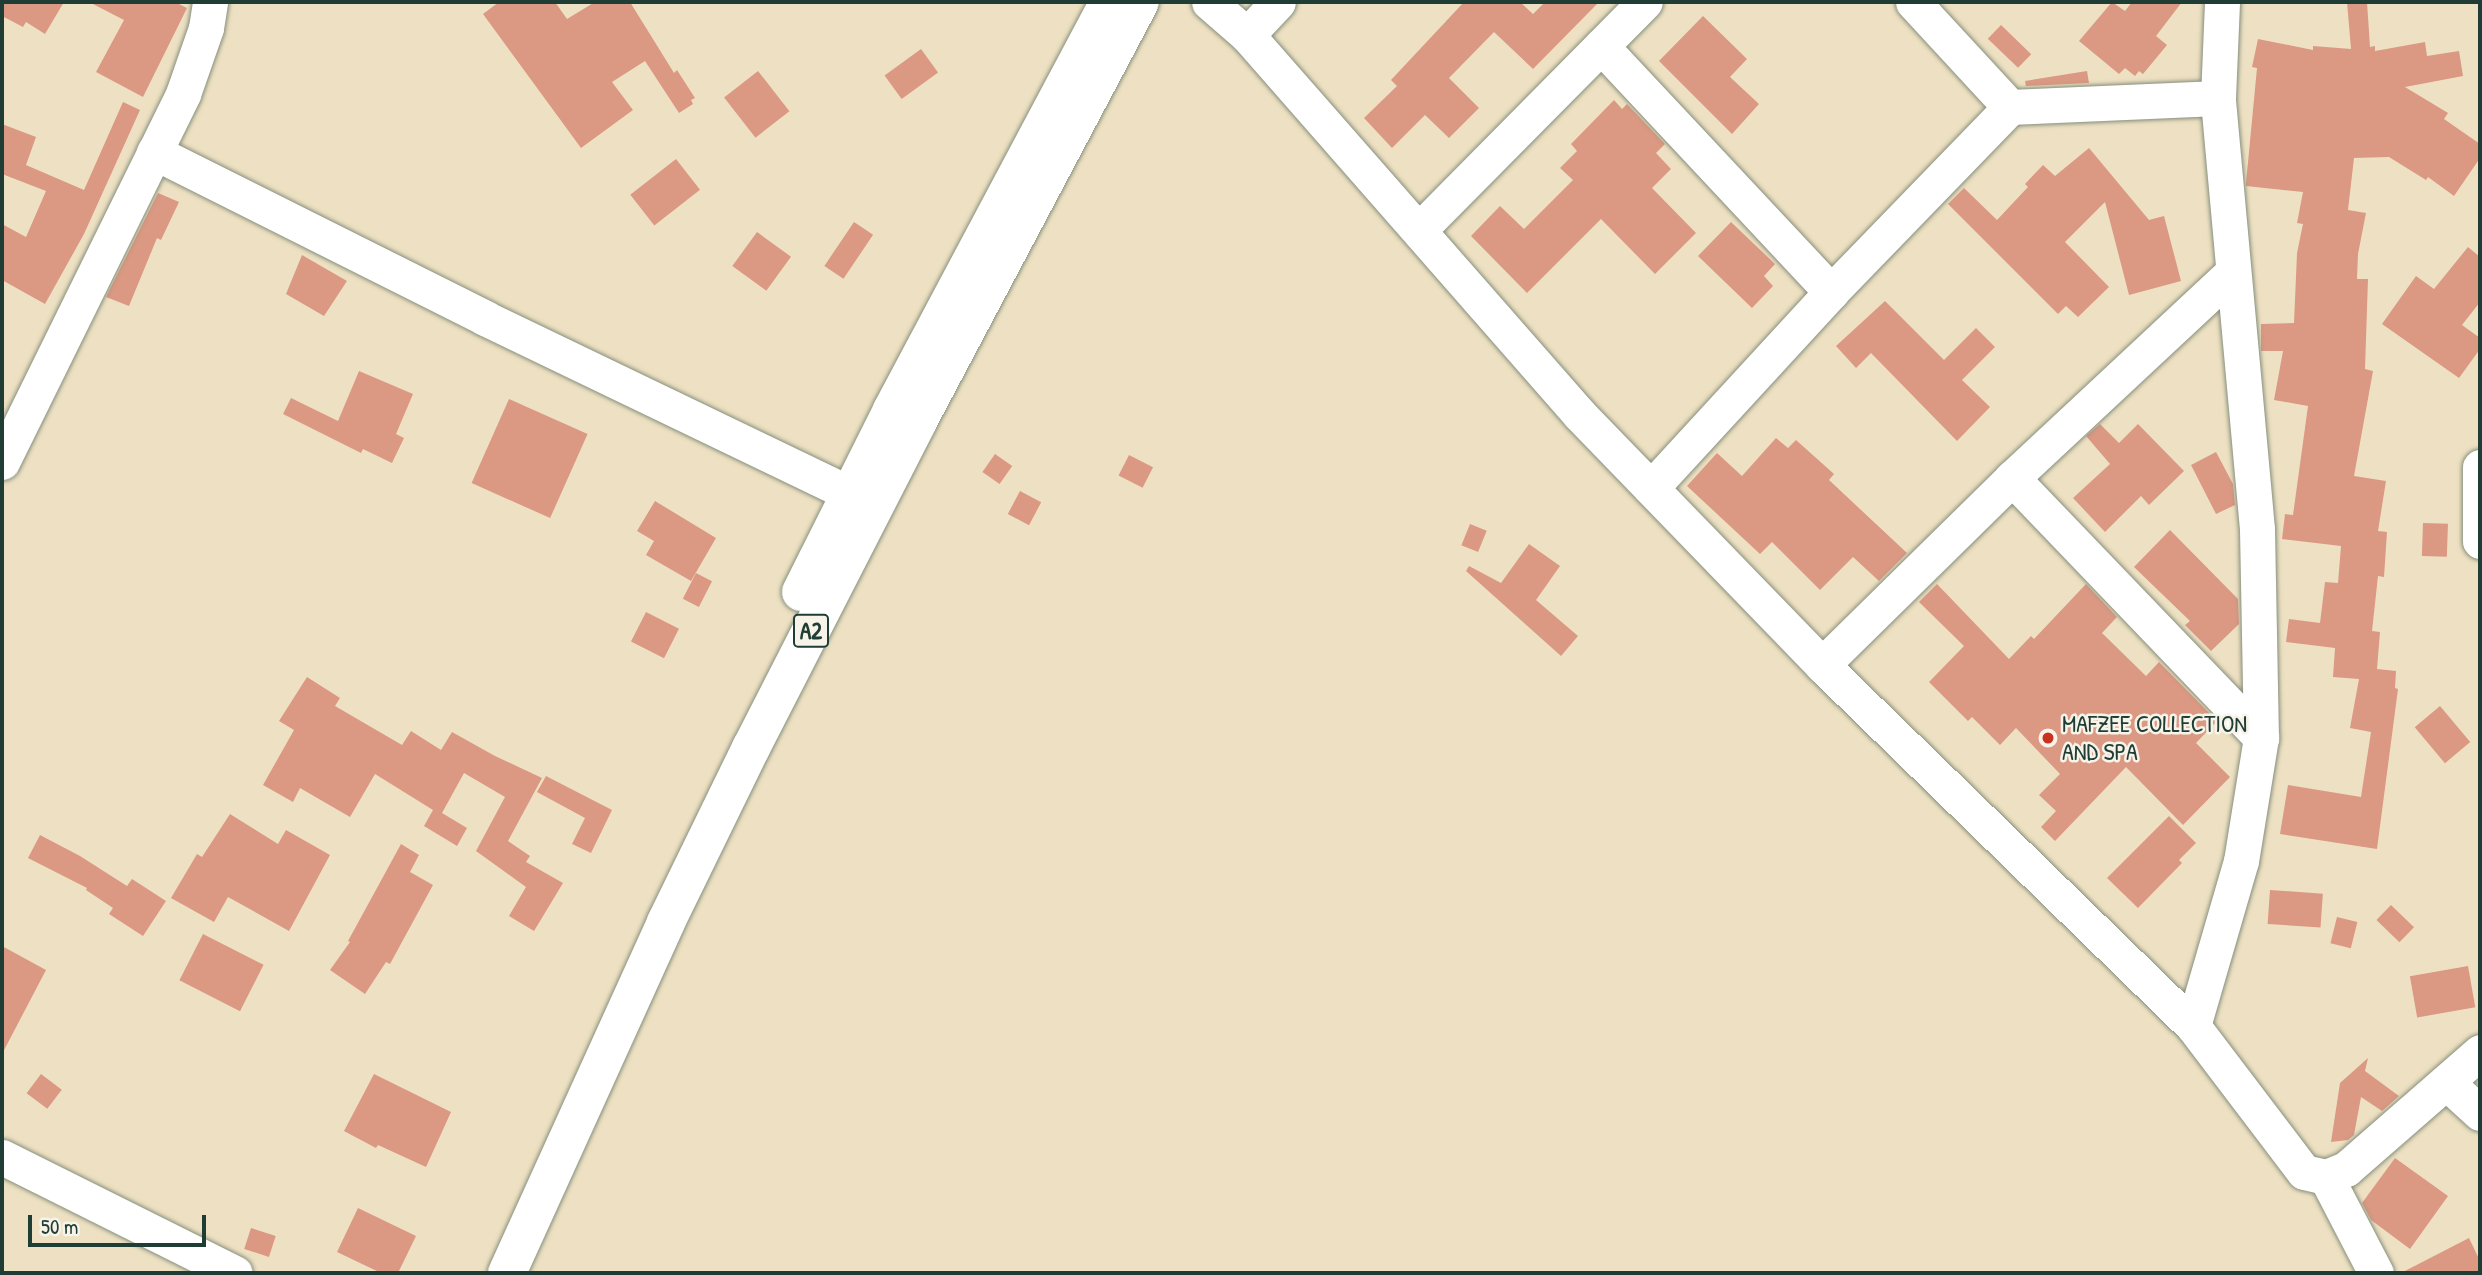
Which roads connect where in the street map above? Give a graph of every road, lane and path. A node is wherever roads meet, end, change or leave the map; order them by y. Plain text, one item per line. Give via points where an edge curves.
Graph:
1 (211, 2) edge
2 (1109, 2) edge
3 (1140, 2) edge
4 (1209, 2) edge
5 (1279, 2) edge
6 (1645, 2) edge
7 (1913, 2) edge
8 (2222, 2) edge
9 (1247, 35) junction
10 (1601, 46) junction
11 (2218, 99) junction
12 (2010, 107) junction
13 (154, 152) junction
14 (1419, 230) junction
15 (2232, 273) junction
16 (1831, 292) junction
17 (2, 462) edge
18 (2480, 467) edge
19 (2012, 478) junction
20 (1651, 488) junction
21 (850, 494) junction
22 (2480, 541) edge
23 (1822, 666) junction
24 (2260, 738) junction
25 (2193, 1026) junction
26 (2480, 1052) edge
27 (2446, 1082) junction
28 (2480, 1114) edge
29 (2, 1157) edge
30 (2326, 1177) junction
31 (235, 1273) edge
32 (480, 1273) edge
33 (507, 1273) edge
34 (2375, 1273) edge

1 - 13 street via 183,94
2 - 21 highway, A2
3 - 33 highway, A2 via 751,748 666,922
4 - 9 street
5 - 9 street
6 - 10 street
7 - 12 street
8 - 11 street
9 - 14 street
10 - 14 street
10 - 16 street
11 - 12 street
11 - 15 street
12 - 16 street
13 - 17 street
13 - 21 street
14 - 20 street via 1580,415
15 - 19 street
15 - 24 street via 2256,529
16 - 20 street
18 - 22 street
19 - 23 street
19 - 24 street
20 - 23 street
21 - 32 highway, A2 via 579,1051
23 - 25 street
24 - 25 street via 2241,861
25 - 30 street via 2304,1172
26 - 27 street
27 - 28 street
27 - 30 street via 2346,1169
29 - 31 street
30 - 34 street

